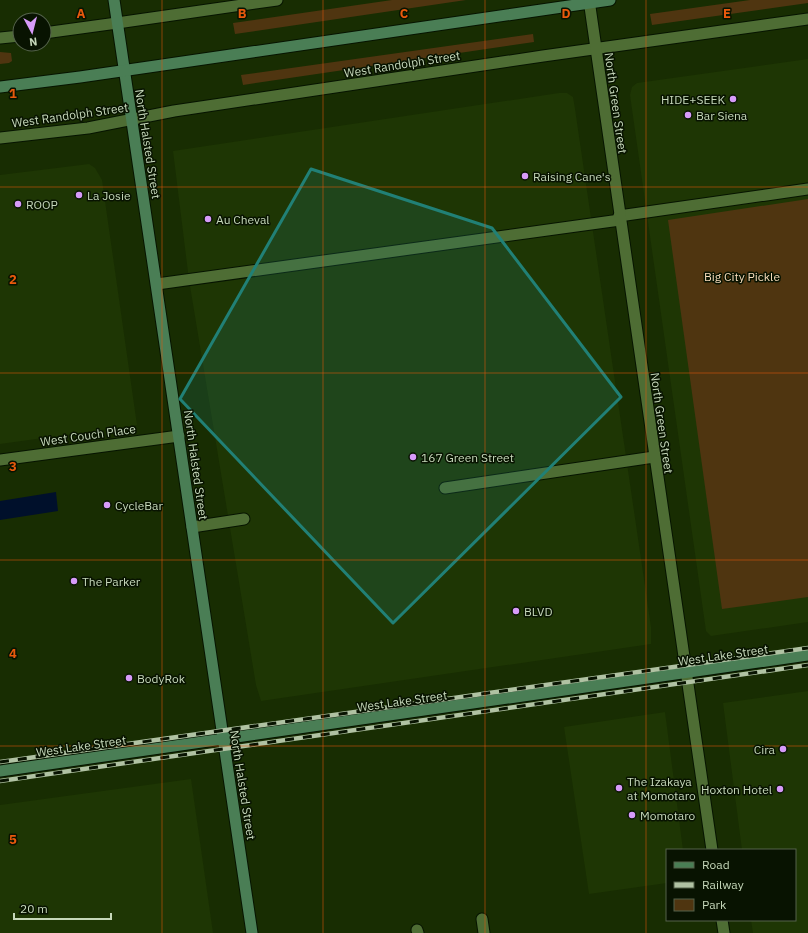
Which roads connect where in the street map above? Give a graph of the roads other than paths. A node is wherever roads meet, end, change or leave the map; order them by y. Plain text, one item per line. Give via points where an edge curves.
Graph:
1 (114, 0) edge
2 (277, 0) edge
3 (610, 0) edge
4 (589, 1) edge
5 (808, 19) edge
6 (117, 23) junction
7 (52, 32) edge
8 (12, 37) edge
9 (0, 38) edge
10 (595, 48) junction
11 (124, 71) junction
12 (0, 87) edge
13 (131, 120) junction
14 (0, 138) edge
15 (808, 189) edge
16 (619, 218) junction
17 (157, 284) junction
18 (178, 436) junction
19 (654, 457) junction
20 (0, 460) edge
21 (445, 488) dead end
22 (244, 519) dead end
23 (192, 526) junction
24 (808, 655) edge
25 (685, 673) junction
26 (223, 740) junction
27 (0, 771) edge
28 (712, 849) edge
29 (482, 919) dead end
30 (722, 921) edge
31 (252, 933) edge
32 (484, 933) edge
33 (724, 933) edge

1 - 6 main road, North Halsted Street
2 - 6 street
3 - 4 main road
4 - 10 street, North Green Street
4 - 11 main road
5 - 10 street, West Randolph Street
6 - 7 street
6 - 11 main road, North Halsted Street
8 - 9 street
10 - 13 street, West Randolph Street via 174,111
10 - 16 street, North Green Street
11 - 12 main road
11 - 13 main road, North Halsted Street
13 - 14 street, West Randolph Street via 88,128
13 - 17 main road, North Halsted Street
15 - 16 street
16 - 17 street
16 - 19 street, North Green Street
17 - 18 main road, North Halsted Street
18 - 20 street, West Couch Place
18 - 23 main road, North Halsted Street
19 - 21 street
19 - 25 street, North Green Street
22 - 23 street
23 - 26 main road, North Halsted Street
24 - 25 main road, West Lake Street
25 - 26 main road, West Lake Street
25 - 28 street, North Green Street
26 - 27 main road, West Lake Street
26 - 31 main road, North Halsted Street
29 - 32 street
30 - 33 street

